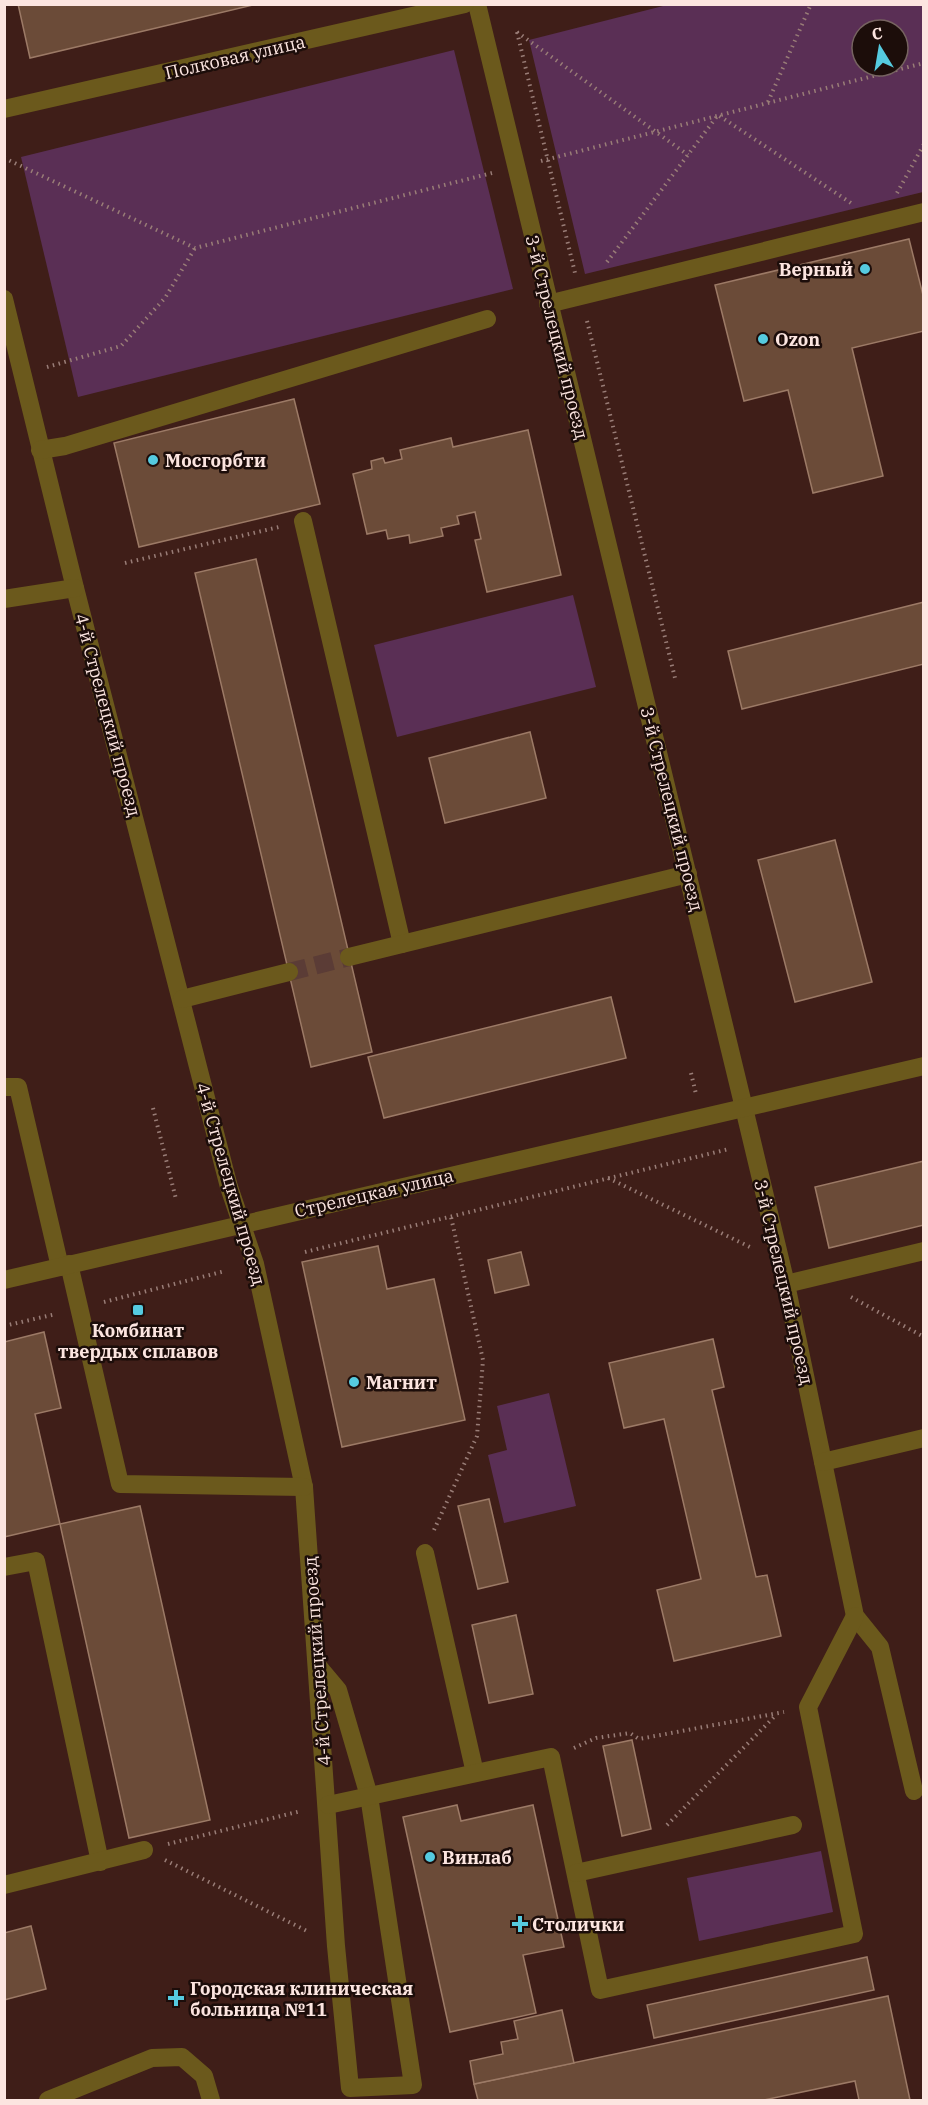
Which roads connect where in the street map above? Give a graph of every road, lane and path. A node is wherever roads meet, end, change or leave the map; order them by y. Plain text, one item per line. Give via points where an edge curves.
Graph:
1 (465, 4) edge
2 (477, 4) edge
3 (812, 4) edge
4 (924, 63) edge
5 (767, 103) junction
6 (4, 109) edge
7 (718, 116) junction
8 (658, 131) junction
9 (924, 144) edge
10 (688, 155) junction
11 (4, 158) edge
12 (548, 159) junction
13 (516, 167) junction
14 (924, 212) edge
15 (881, 223) junction
16 (195, 249) junction
17 (581, 297) junction
18 (4, 299) edge
19 (548, 304) junction
20 (487, 319) dead end
21 (9, 339) edge
22 (47, 367) dead end
23 (40, 450) junction
24 (303, 521) joint
25 (126, 563) dead end
26 (75, 588) junction
27 (4, 599) edge
28 (676, 682) dead end
29 (688, 874) junction
30 (402, 944) junction
31 (349, 957) tunnel mouth
32 (289, 972) tunnel mouth
33 (182, 999) junction
34 (924, 1066) edge
35 (4, 1088) edge
36 (153, 1108) dead end
37 (744, 1108) junction
38 (753, 1143) junction
39 (176, 1199) dead end
40 (451, 1217) junction
41 (242, 1223) junction
42 (924, 1251) edge
43 (305, 1252) dead end
44 (64, 1265) junction
45 (225, 1271) dead end
46 (4, 1280) edge
47 (786, 1284) junction
48 (80, 1308) junction
49 (4, 1326) edge
50 (924, 1438) edge
51 (823, 1462) junction
52 (304, 1487) junction
53 (425, 1552) joint
54 (4, 1567) edge
55 (855, 1616) junction
56 (317, 1665) junction
57 (808, 1707) junction
58 (777, 1714) junction
59 (551, 1757) junction
60 (475, 1773) junction
61 (914, 1791) dead end
62 (369, 1796) junction
63 (328, 1805) junction
64 (794, 1826) dead end
65 (663, 1829) dead end
66 (144, 1850) junction
67 (100, 1862) junction
68 (576, 1873) junction
69 (4, 1885) edge
70 (336, 1946) junction
71 (48, 2100) edge
72 (211, 2100) edge

1 - 6 street, Полковая улица
2 - 13 street, 3-й Стрелецкий проезд
3 - 5 path
4 - 5 path
5 - 7 path
7 - 8 path
7 - 10 path
7 - 15 path
8 - 10 path
8 - 12 path
8 - 12 path via 517,32
9 - 15 path
10 - 17 path
11 - 16 path
12 - 13 path
12 - 17 path
13 - 16 path
13 - 19 street, 3-й Стрелецкий проезд
14 - 15 street
15 - 17 street
16 - 22 path via 165,298 122,346
17 - 19 street
17 - 28 path
18 - 21 street, 4-й Стрелецкий проезд
19 - 29 street, 3-й Стрелецкий проезд
20 - 23 street via 65,446
21 - 23 street, 4-й Стрелецкий проезд
23 - 26 street, 4-й Стрелецкий проезд
24 - 25 path
24 - 30 street
26 - 27 street
26 - 33 street, 4-й Стрелецкий проезд
29 - 30 street
29 - 37 street, 3-й Стрелецкий проезд
30 - 31 street
32 - 33 street
33 - 41 street, 4-й Стрелецкий проезд via 226,1177
34 - 37 street, Стрелецкая улица
35 - 44 street via 18,1087
36 - 39 path
37 - 38 street, 3-й Стрелецкий проезд
37 - 41 street, Стрелецкая улица
38 - 40 path
38 - 47 street, 3-й Стрелецкий проезд
40 - 43 path
40 - 53 path via 483,1360 477,1436
41 - 44 street, Стрелецкая улица
41 - 52 street, 4-й Стрелецкий проезд via 255,1264
42 - 47 street
44 - 46 street, Стрелецкая улица
44 - 48 street
45 - 48 path
47 - 51 street, 3-й Стрелецкий проезд
48 - 49 path
48 - 52 street via 120,1484
50 - 51 street
51 - 55 street, 3-й Стрелецкий проезд
52 - 56 street, 4-й Стрелецкий проезд
53 - 60 street
54 - 67 street via 36,1561
55 - 57 street
55 - 61 street via 880,1647
56 - 62 street via 338,1690
56 - 63 street, 4-й Стрелецкий проезд
57 - 58 path
57 - 68 street via 854,1934 600,1990
58 - 59 path via 639,1739 630,1733 596,1738
58 - 65 path
59 - 60 street
59 - 68 street
60 - 62 street
62 - 63 street
62 - 70 street, 4-й Стрелецкий проезд via 413,2085 350,2088
63 - 66 path
63 - 70 street, 4-й Стрелецкий проезд
64 - 68 street
66 - 67 street
66 - 70 path
67 - 69 street
71 - 72 street via 152,2058 182,2057 204,2076

